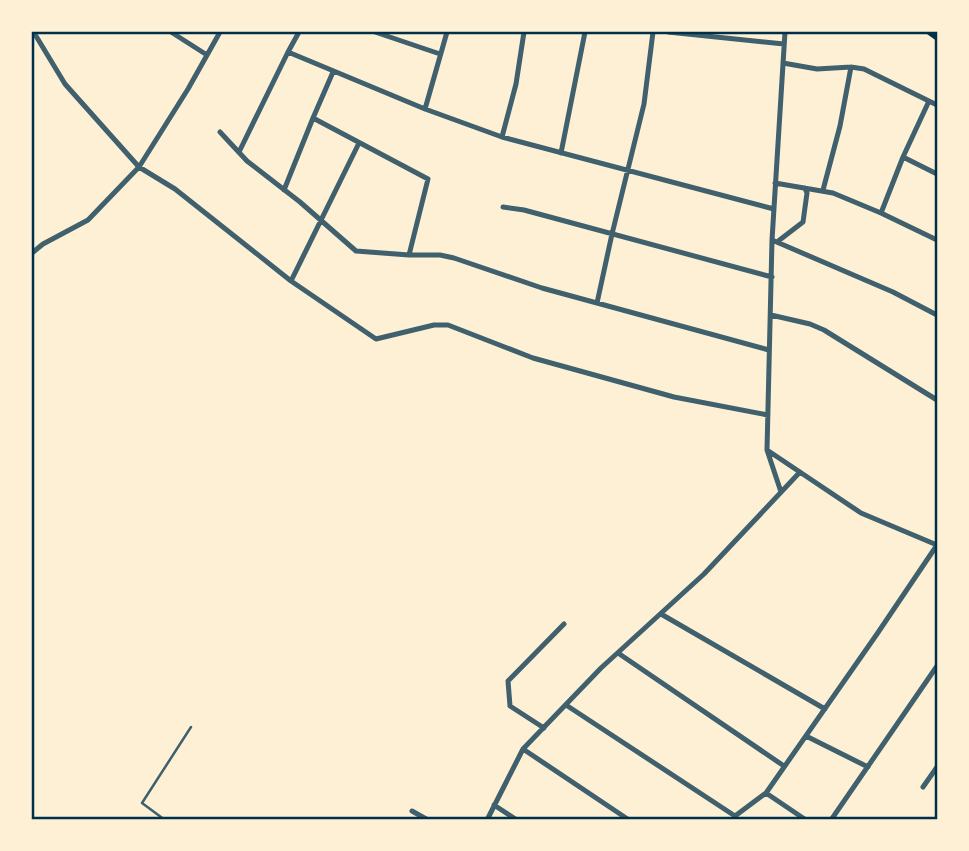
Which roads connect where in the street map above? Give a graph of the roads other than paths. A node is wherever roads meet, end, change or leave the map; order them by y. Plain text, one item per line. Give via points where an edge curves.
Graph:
1 (171, 32) edge
2 (220, 32) edge
3 (299, 32) edge
4 (375, 32) edge
5 (447, 32) edge
6 (524, 32) edge
7 (584, 32) edge
8 (653, 32) edge
9 (668, 32) edge
10 (785, 32) edge
11 (930, 32) edge
12 (691, 33) edge
13 (35, 34) edge
14 (937, 37) edge
15 (784, 44) junction
16 (288, 52) junction
17 (440, 54) junction
18 (207, 55) junction
19 (783, 63) junction
20 (851, 67) junction
21 (333, 72) junction
22 (929, 101) junction
23 (937, 105) edge
24 (425, 109) junction
25 (313, 118) junction
26 (220, 132) dead end
27 (502, 137) junction
28 (359, 143) junction
29 (239, 152) junction
30 (561, 153) junction
31 (903, 157) junction
32 (139, 167) junction
33 (627, 171) junction
34 (937, 174) edge
35 (775, 183) junction
36 (805, 188) junction
37 (284, 190) junction
38 (823, 190) junction
39 (503, 207) dead end
40 (774, 209) junction
41 (881, 213) junction
42 (321, 220) junction
43 (612, 234) junction
44 (937, 240) edge
45 (775, 241) junction
46 (32, 253) edge
47 (409, 255) junction
48 (772, 277) junction
49 (291, 281) junction
50 (597, 303) junction
51 (771, 315) junction
52 (937, 315) edge
53 (769, 350) junction
54 (937, 400) edge
55 (768, 415) junction
56 (767, 450) junction
57 (800, 472) junction
58 (781, 492) junction
59 (937, 545) edge
60 (661, 614) junction
61 (564, 624) dead end
62 (618, 653) junction
63 (937, 666) edge
64 (566, 705) junction
65 (825, 709) junction
66 (191, 727) dead end
67 (544, 727) junction
68 (806, 736) junction
69 (523, 749) junction
70 (785, 766) junction
71 (868, 767) junction
72 (937, 767) edge
73 (923, 787) dead end
74 (766, 793) junction
75 (494, 805) junction
76 (412, 811) dead end
77 (735, 818) edge
78 (164, 820) edge
79 (428, 820) edge
80 (487, 820) edge
81 (517, 820) edge
82 (629, 820) edge
83 (806, 820) edge
84 (831, 820) edge

1 - 18 street
2 - 18 street
3 - 16 street
4 - 17 street
5 - 17 street
6 - 27 street
7 - 30 street
8 - 33 street via 645,104
9 - 12 street
10 - 15 street
11 - 14 main road
12 - 15 street
13 - 32 street via 65,84
15 - 19 street
16 - 21 street
16 - 29 street
17 - 24 street
18 - 32 street
19 - 20 street via 817,69
19 - 35 street
20 - 22 street
20 - 38 street
21 - 24 street
21 - 25 street
22 - 23 street
22 - 31 street
24 - 27 street
25 - 28 street
25 - 37 street
26 - 29 street
27 - 30 street
28 - 42 street
28 - 47 street via 428,179
29 - 37 street
30 - 33 street
31 - 34 street
31 - 41 street
32 - 46 street via 88,220
32 - 49 street via 175,189
33 - 40 street
33 - 43 street
35 - 36 street
35 - 40 street
36 - 38 street
36 - 45 street via 803,222
37 - 42 street
38 - 41 street
39 - 43 street
40 - 45 street
41 - 44 street
42 - 47 street via 356,251
42 - 49 street
43 - 48 street
43 - 50 street
45 - 48 street
45 - 52 street
47 - 50 street via 454,258
48 - 51 street
49 - 55 street via 376,339 448,325 533,358 674,397
50 - 53 street
51 - 53 street
51 - 54 street via 824,330
53 - 55 street
55 - 56 street
56 - 57 street
56 - 58 street
57 - 58 street
57 - 59 street via 861,513
58 - 60 street
59 - 65 street
60 - 62 street
60 - 65 street
61 - 67 street via 508,681 510,706
62 - 64 street
62 - 70 street
63 - 71 street
64 - 67 street
64 - 77 street
65 - 68 street
66 - 78 lane via 142,803
67 - 69 street
68 - 70 street
68 - 71 street
69 - 75 street
69 - 82 street
70 - 74 street
71 - 84 street
72 - 73 street
74 - 77 street
74 - 83 street
75 - 80 street
75 - 81 street
76 - 79 street

